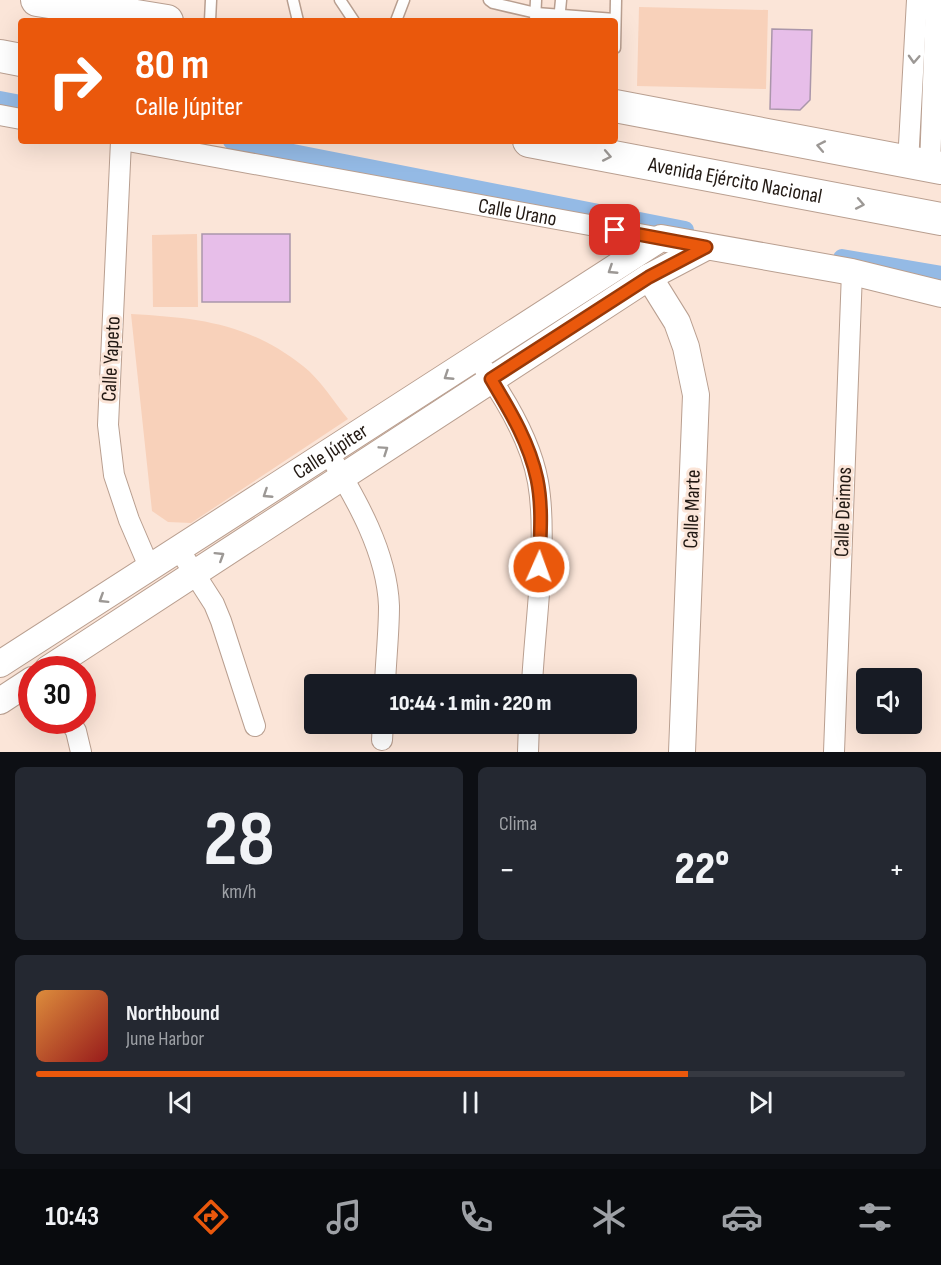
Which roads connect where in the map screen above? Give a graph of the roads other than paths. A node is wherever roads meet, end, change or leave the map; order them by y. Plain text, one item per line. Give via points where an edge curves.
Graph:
1 (30, 0) edge
2 (37, 0) edge
3 (211, 0) edge
4 (293, 0) edge
5 (340, 0) edge
6 (404, 0) edge
7 (489, 0) edge
8 (536, 0) edge
9 (561, 0) edge
10 (616, 0) edge
11 (917, 0) edge
12 (936, 0) edge
13 (160, 13) edge
14 (535, 17) edge
15 (559, 17) edge
16 (28, 18) edge
17 (210, 18) edge
18 (297, 18) edge
19 (352, 18) edge
20 (397, 18) edge
21 (587, 18) edge
22 (615, 18) edge
23 (0, 56) edge
24 (18, 59) edge
25 (618, 107) edge
26 (0, 115) edge
27 (18, 118) edge
28 (121, 144) edge
29 (144, 144) edge
30 (545, 144) edge
31 (926, 166) edge
32 (941, 219) edge
33 (661, 238) junction
34 (706, 247) junction
35 (852, 272) junction
36 (649, 277) junction
37 (941, 294) edge
38 (484, 368) junction
39 (329, 454) junction
40 (343, 477) junction
41 (180, 551) junction
42 (150, 569) junction
43 (194, 572) junction
44 (68, 656) edge
45 (0, 665) edge
46 (386, 674) edge
47 (533, 674) edge
48 (16, 690) edge
49 (255, 726) dead end
50 (77, 734) edge
51 (529, 734) edge
52 (81, 752) edge
53 (528, 752) edge
54 (682, 752) edge
55 (834, 752) edge

1 - 16 main road
2 - 13 main road
3 - 17 lane
4 - 18 lane
5 - 19 lane
6 - 20 lane
7 - 14 lane
8 - 14 lane
9 - 15 lane
10 - 22 lane
11 -> 31 street
12 - 31 street
14 - 15 lane
15 - 21 lane
23 - 24 main road
31 -> 25 main road
26 - 27 street
28 - 42 street, Calle Yapeto via 108,425 114,475
29 - 33 street, Calle Urano
30 -> 32 main road, Avenida Ejército Nacional
33 - 34 street, Calle Urano
33 -> 38 street, Calle Júpiter
34 - 35 street, Calle Urano
34 - 36 street, Calle Júpiter
35 - 37 street, Calle Urano
35 - 55 street, Calle Deimos
36 - 38 street, Calle Júpiter
36 - 54 street, Calle Marte via 677,322 696,395
38 -> 39 street, Calle Júpiter
40 -> 38 street, Calle Júpiter
38 - 47 street via 522,433 537,481 539,567
39 - 40 street
39 -> 41 street, Calle Júpiter
43 -> 40 street, Calle Júpiter
40 - 46 street via 382,558 389,605
41 - 42 street, Calle Júpiter
41 - 43 street
42 -> 45 street, Calle Júpiter
43 - 44 street, Calle Júpiter
43 - 49 street via 214,604 229,640
45 - 48 street
50 - 52 street
51 - 53 street

